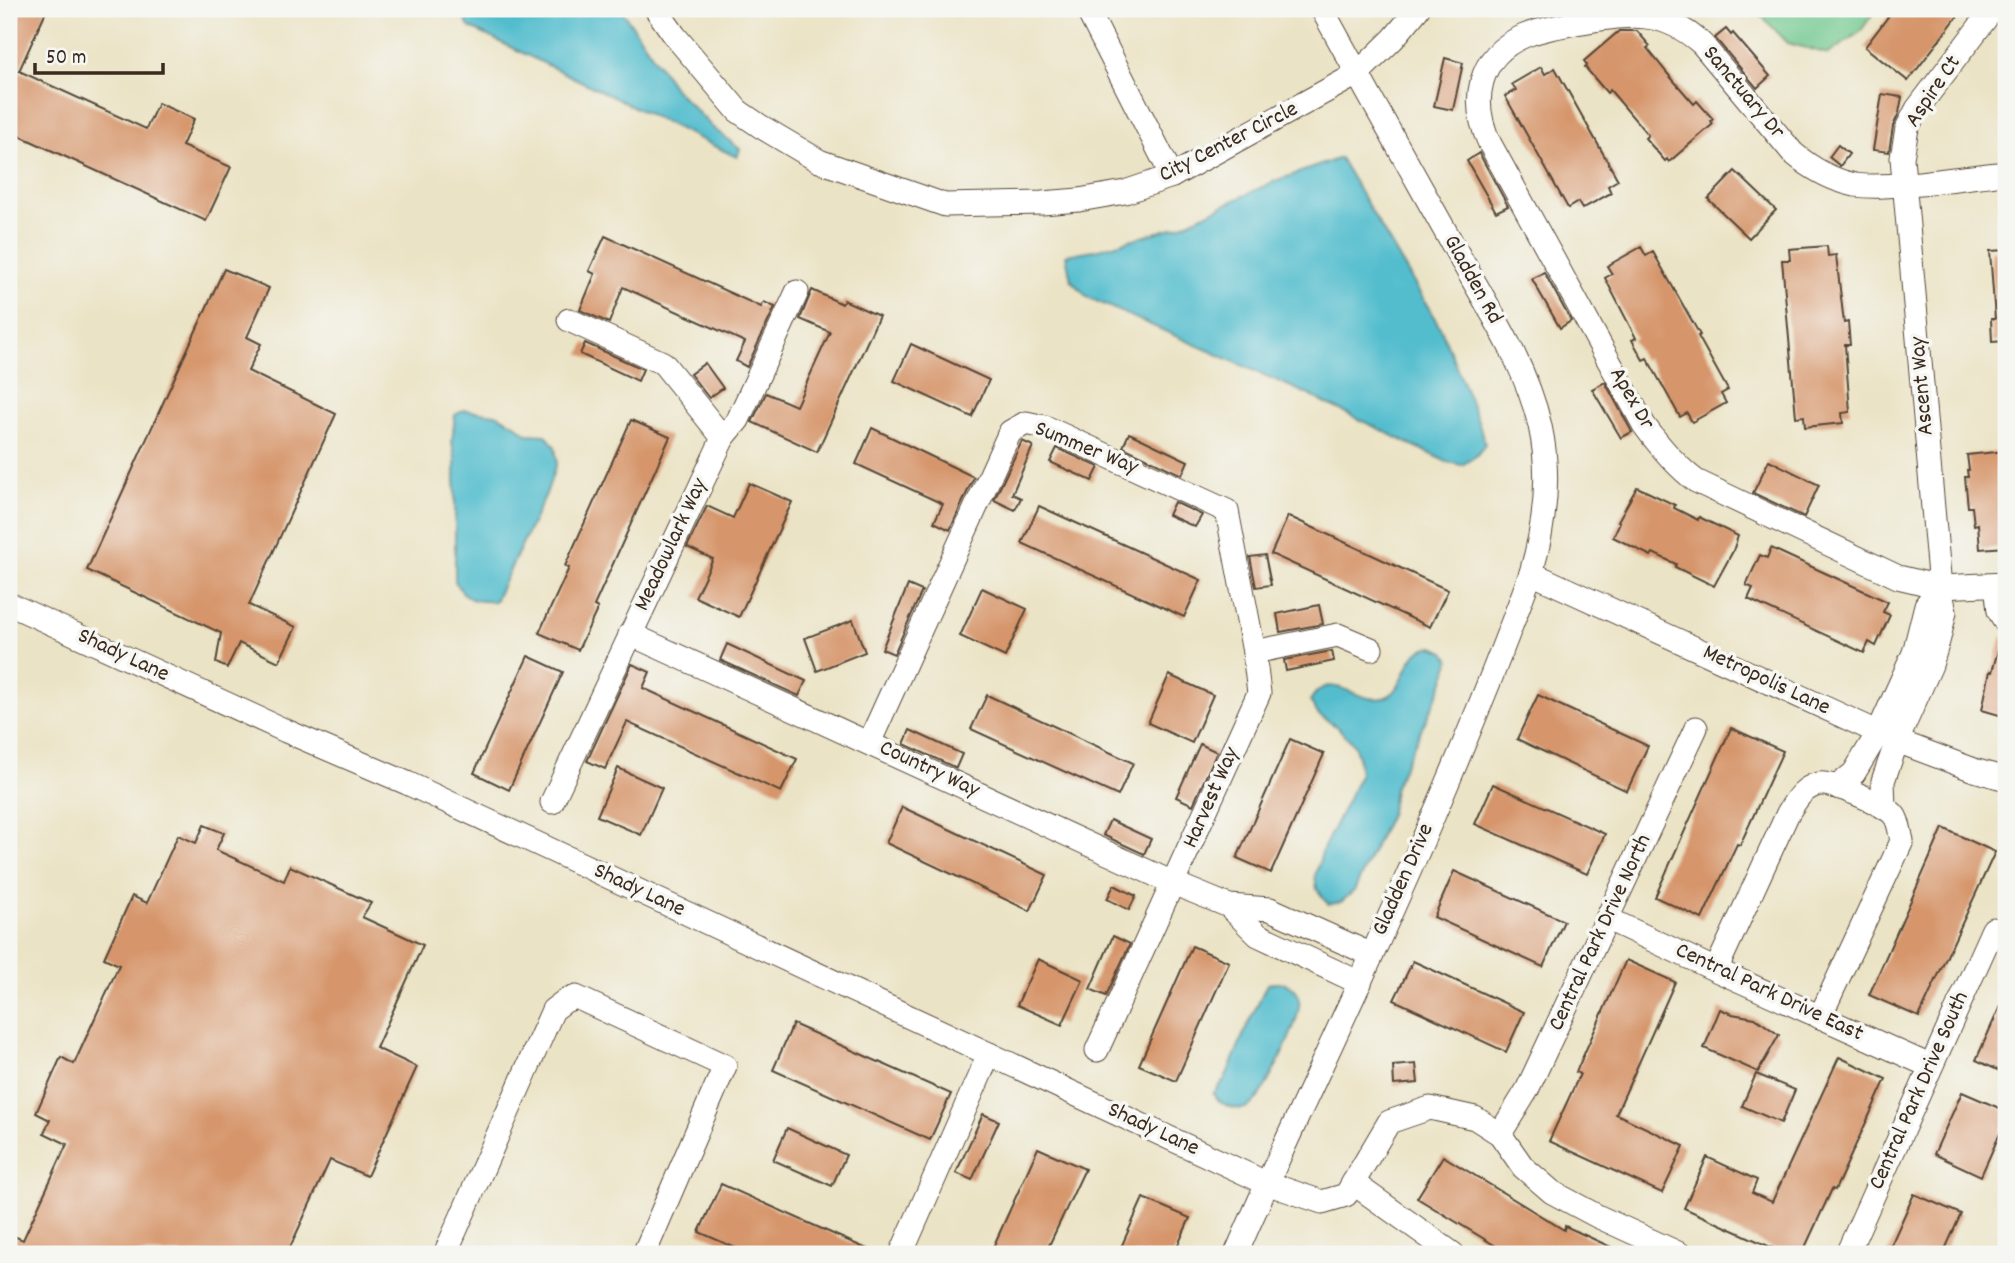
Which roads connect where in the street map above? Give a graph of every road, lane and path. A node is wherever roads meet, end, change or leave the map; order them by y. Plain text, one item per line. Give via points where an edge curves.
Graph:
1 (658, 9) edge
2 (1087, 9) edge
3 (1322, 9) edge
4 (1418, 9) edge
5 (1993, 9) edge
6 (1488, 67) joint
7 (1357, 74) junction
8 (2006, 173) edge
9 (1171, 176) junction
10 (1904, 184) junction
11 (797, 292) dead end
12 (569, 320) dead end
13 (723, 438) junction
14 (1531, 573) junction
15 (2001, 584) edge
16 (1940, 587) junction
17 (9, 604) edge
18 (2006, 623) edge
19 (629, 634) junction
20 (1371, 649) dead end
21 (1254, 652) junction
22 (1696, 728) dead end
23 (1887, 737) junction
24 (869, 743) junction
25 (2006, 779) edge
26 (1837, 787) junction
27 (552, 802) dead end
28 (1884, 807) junction
29 (1173, 883) junction
30 (1228, 906) junction
31 (1608, 919) junction
32 (1999, 930) edge
33 (1372, 955) junction
34 (1716, 970) junction
35 (1360, 983) junction
36 (1820, 1017) junction
37 (1097, 1050) dead end
38 (989, 1054) junction
39 (1930, 1066) junction
40 (1500, 1134) junction
41 (1266, 1183) junction
42 (1353, 1183) junction
43 (444, 1254) edge
44 (644, 1254) edge
45 (901, 1254) edge
46 (1236, 1254) edge
47 (1453, 1254) edge
48 (1680, 1254) edge
49 (1847, 1254) edge

1 - 9 street, City Center Circle via 738,111 760,127 819,161 945,205 1079,200 1125,192
2 - 9 street
3 - 7 street, Gladden Rd
4 - 7 street, City Center Circle
5 - 10 street, Aspire Ct via 1910,120 1903,147
6 - 10 street, Sanctuary Dr via 1512,42 1540,30 1626,15 1657,18 1682,28 1702,44 1805,163 1856,185
6 - 16 street, Apex Dr via 1478,101 1483,130 1661,450 1696,481 1898,577
7 - 9 street, City Center Circle
7 - 14 street, Gladden Rd via 1512,353 1533,402 1545,479 1542,526
8 - 10 street, Sanctuary Dr
10 - 16 street, Ascent Way
11 - 13 street, Meadowlark Way via 738,420
12 - 13 street via 663,363
13 - 19 street, Meadowlark Way
14 - 23 street, Metropolis Lane
14 - 33 street, Gladden Drive
15 - 16 street, Apex Dr
15 - 18 street via 2000,611
16 - 23 street via 1926,605
17 - 38 street, Shady Lane
19 - 24 street, Country Way
19 - 27 street, Meadowlark Way
20 - 21 street via 1338,635
21 - 24 street, Summer Way via 1227,511 1045,426 1026,423 1010,432
21 - 29 street, Harvest Way via 1259,693
22 - 31 street, Central Park Drive North
23 - 25 street, Metropolis Lane
23 - 26 street
23 - 28 street
24 - 29 street, Country Way
26 - 28 street
26 - 34 street via 1820,784 1801,792
28 - 36 street via 1896,817 1902,841
29 - 30 street, Country Way
29 - 37 street, Harvest Way
30 - 33 street via 1270,909
30 - 35 street via 1258,934
31 - 34 street, Central Park Drive East
31 - 40 street, Central Park Drive North via 1527,1090
32 - 39 street, Central Park Drive South
33 - 35 street, Gladden Drive
34 - 36 street, Central Park Drive East
35 - 41 street, Gladden Drive
36 - 39 street, Central Park Drive East
38 - 41 street, Shady Lane
38 - 45 street
39 - 49 street, Central Park Drive South
40 - 42 street via 1475,1118 1430,1108 1389,1122
40 - 48 street via 1523,1167 1552,1192
41 - 42 street, Shady Lane via 1322,1202 1346,1195
41 - 46 street, Gladden Drive
42 - 47 street
43 - 44 street via 553,1010 576,998 725,1066

